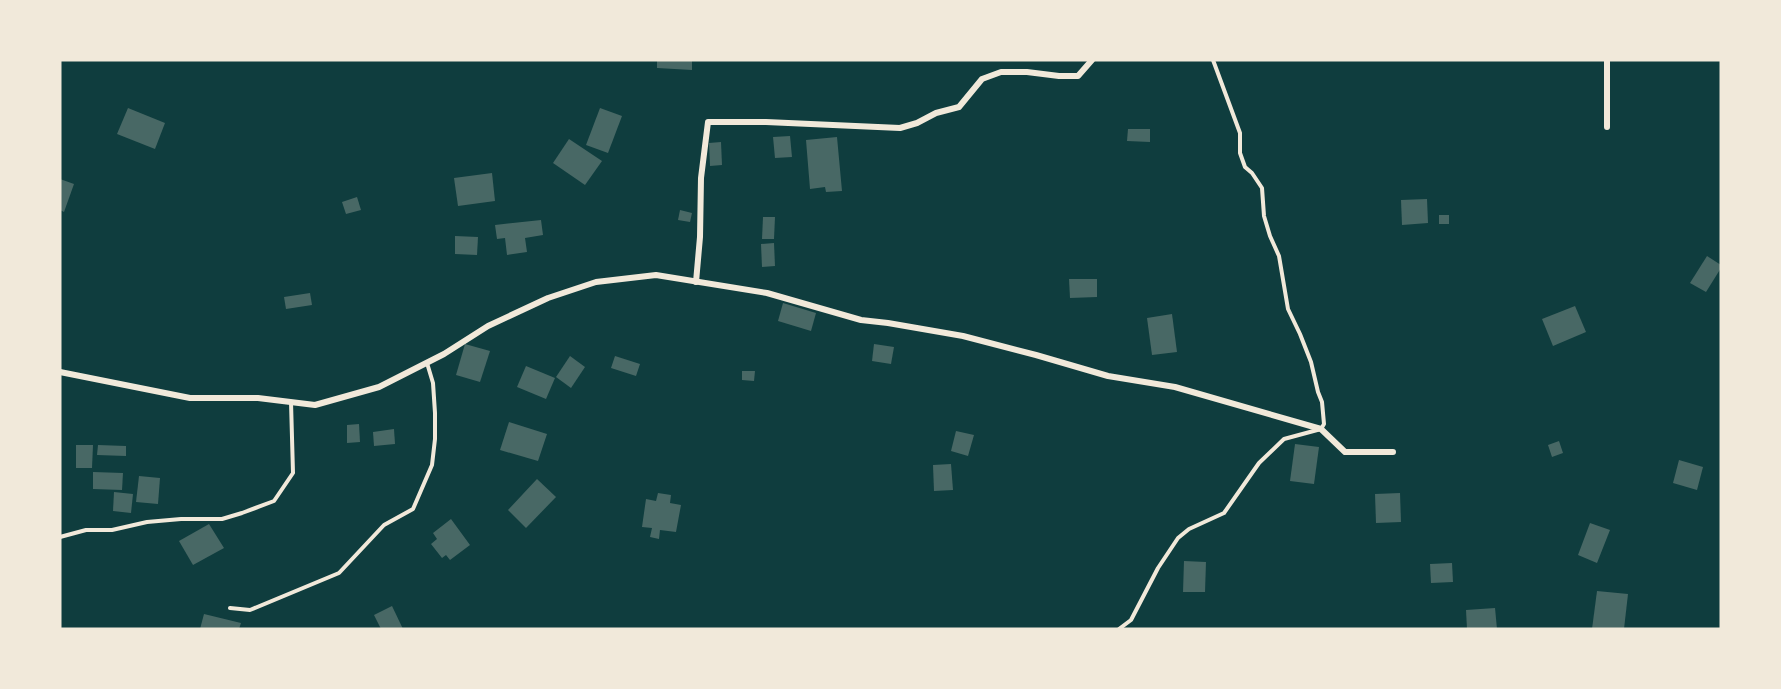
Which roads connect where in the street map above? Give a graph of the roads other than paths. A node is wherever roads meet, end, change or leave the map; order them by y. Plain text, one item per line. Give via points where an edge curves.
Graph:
1 (1092, 60) edge
2 (1213, 60) edge
3 (1607, 60) edge
4 (1607, 127) dead end
5 (696, 282) junction
6 (427, 363) junction
7 (60, 372) edge
8 (291, 402) junction
9 (1321, 429) junction
10 (1393, 452) dead end
11 (60, 537) edge
12 (230, 608) dead end
13 (1119, 629) edge

1 - 5 street via 1078,76 1001,72 982,79 959,107 936,112 900,128 708,122
2 - 9 lane via 1240,133 1245,167 1263,188 1264,216 1279,256 1288,309 1304,343 1322,402
3 - 4 street
5 - 6 street via 656,275 596,282 548,298 488,326
5 - 9 street via 767,293 861,320 963,336 1108,376 1175,387
6 - 8 street via 379,387 315,405
6 - 12 lane via 433,383 435,439 432,465 413,509 384,525 339,573 250,610
7 - 8 street via 190,398
8 - 11 lane via 293,473 274,501 222,519 147,522
9 - 10 street via 1345,452
9 - 13 lane via 1284,439 1259,463 1224,513 1178,538 1131,620

